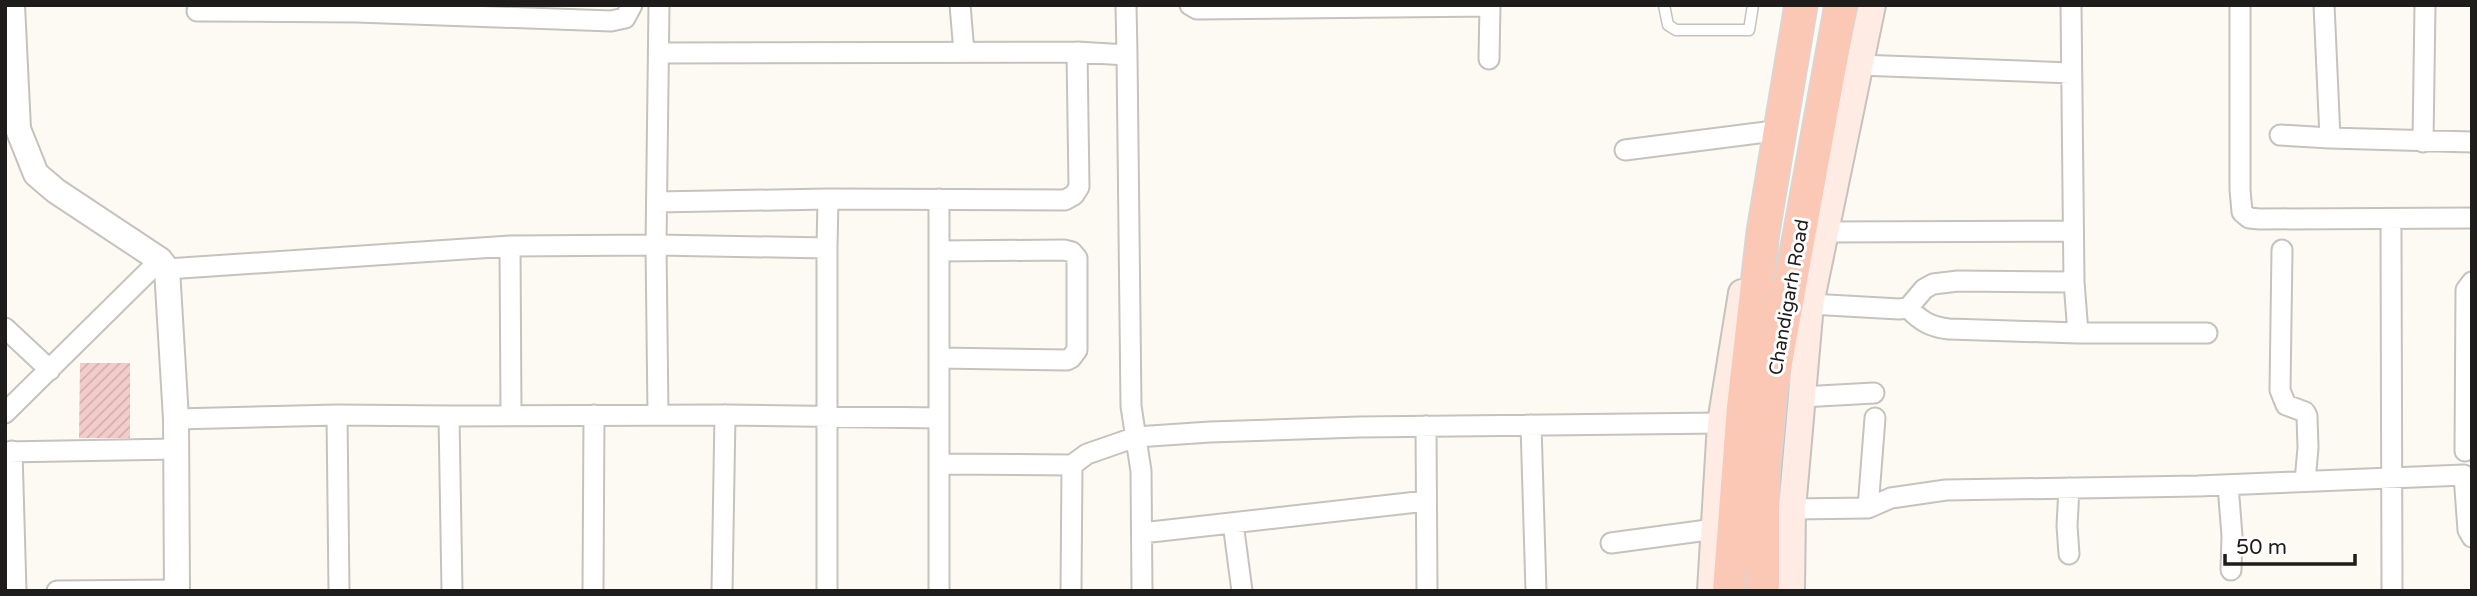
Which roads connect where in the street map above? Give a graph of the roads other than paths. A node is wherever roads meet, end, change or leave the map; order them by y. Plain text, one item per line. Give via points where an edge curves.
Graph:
1 (12, 5) edge
2 (632, 5) edge
3 (659, 5) edge
4 (960, 5) edge
5 (1126, 5) edge
6 (1190, 5) edge
7 (1664, 5) edge
8 (1753, 5) edge
9 (1787, 5) edge
10 (1801, 5) edge
11 (1841, 5) edge
12 (1872, 5) edge
13 (2071, 5) edge
14 (2240, 5) edge
15 (2324, 5) edge
16 (2425, 5) edge
17 (1490, 6) edge
18 (357, 9) edge
19 (197, 11) dead end
20 (9, 26) edge
21 (659, 52) junction
22 (964, 52) junction
23 (1077, 52) junction
24 (1127, 55) junction
25 (1489, 58) dead end
26 (1859, 65) junction
27 (2071, 72) junction
28 (1766, 132) junction
29 (2280, 135) dead end
30 (2330, 138) junction
31 (2423, 142) junction
32 (2472, 142) edge
33 (1625, 150) dead end
34 (828, 199) junction
35 (939, 199) junction
36 (657, 202) junction
37 (2472, 218) edge
38 (2391, 230) dead end
39 (2073, 231) junction
40 (1824, 232) junction
41 (656, 245) junction
42 (510, 246) junction
43 (827, 248) junction
44 (2282, 250) dead end
45 (940, 251) junction
46 (164, 265) junction
47 (2074, 282) junction
48 (2472, 282) edge
49 (1811, 304) junction
50 (1908, 308) junction
51 (5, 328) edge
52 (2207, 332) dead end
53 (2078, 333) junction
54 (939, 358) junction
55 (2469, 368) edge
56 (50, 370) junction
57 (1874, 393) dead end
58 (1801, 397) junction
59 (5, 413) edge
60 (337, 415) junction
61 (449, 415) junction
62 (511, 415) junction
63 (594, 415) junction
64 (658, 415) junction
65 (725, 415) junction
66 (828, 416) junction
67 (939, 418) junction
68 (1875, 418) dead end
69 (176, 419) junction
70 (1721, 424) junction
71 (1531, 425) junction
72 (1426, 426) junction
73 (1136, 437) junction
74 (177, 449) junction
75 (9, 451) edge
76 (2468, 451) edge
77 (940, 464) junction
78 (1072, 465) junction
79 (2464, 475) junction
80 (2392, 478) junction
81 (2305, 481) junction
82 (2228, 485) junction
83 (2068, 488) junction
84 (1426, 501) junction
85 (1868, 508) junction
86 (1792, 509) junction
87 (1233, 523) junction
88 (1715, 529) junction
89 (1142, 533) junction
90 (2472, 537) edge
91 (1611, 543) dead end
92 (2068, 554) dead end
93 (2231, 570) dead end
94 (177, 590) edge
95 (16, 591) edge
96 (57, 591) edge
97 (339, 591) edge
98 (452, 591) edge
99 (593, 591) edge
100 (722, 591) edge
101 (827, 591) edge
102 (939, 591) edge
103 (1071, 591) edge
104 (1142, 591) edge
105 (1242, 591) edge
106 (1427, 591) edge
107 (1536, 591) edge
108 (1711, 591) edge
109 (1729, 591) edge
110 (1763, 591) edge
111 (1791, 591) edge
112 (2392, 591) edge

1 - 20 street
2 - 18 street via 625,18 611,21
3 - 21 street
4 - 22 street
5 - 24 street
6 - 17 street via 1197,9
7 - 8 lane via 1668,25 1676,30 1749,30
9 - 28 main road
10 - 109 highway via 1763,232 1742,407
11 - 110 highway, Chandigarh Road via 1771,390 1763,475
12 - 26 main road
13 - 27 street
14 - 37 street via 2242,212 2260,219
15 - 30 street
16 - 31 street
17 - 25 street
18 - 19 street
20 - 46 street via 18,129 36,174
21 - 22 street
21 - 36 street
22 - 23 street
23 - 24 street
23 - 35 street via 1079,187 1074,195 1065,200
24 - 73 street via 1131,406
26 - 27 street
26 - 40 main road
27 - 39 street
28 - 33 street
28 - 70 main road
29 - 30 street
30 - 31 street
31 - 32 street
34 - 35 street
34 - 36 street
34 - 43 street
35 - 45 street
36 - 41 street
38 - 80 street
39 - 40 street
39 - 47 street
40 - 49 main road
41 - 42 street
41 - 43 street
41 - 64 street
42 - 46 street
42 - 62 street
43 - 66 street
44 - 81 street via 2280,390 2286,405 2307,416
45 - 54 street
45 - 54 street via 1072,252 1077,258 1077,350 1067,360
46 - 56 street
46 - 69 street
47 - 50 street via 1933,284
47 - 53 street
48 - 55 street via 2466,290
49 - 50 street
49 - 58 main road
50 - 53 street via 1932,327
51 - 56 street
52 - 53 street
54 - 67 street
55 - 76 street
56 - 59 street
57 - 58 street
58 - 86 main road
60 - 61 street
60 - 69 street
60 - 97 street
61 - 62 street
61 - 98 street
62 - 63 street
63 - 64 street
63 - 99 street
64 - 65 street
65 - 66 street
65 - 100 street
66 - 67 street
66 - 101 street
67 - 77 street
68 - 85 street
69 - 74 street
70 - 71 street
70 - 88 main road
71 - 72 street
71 - 107 street
72 - 73 street
72 - 84 street
73 - 78 street via 1087,454
73 - 89 street via 1142,471
74 - 75 street
74 - 94 street
75 - 95 street
76 - 79 street
77 - 78 street
77 - 102 street
78 - 103 street
79 - 80 street
79 - 90 street
80 - 81 street
80 - 112 street
81 - 82 street
82 - 83 street
82 - 93 street
83 - 85 street via 1946,490 1891,498
83 - 92 street
84 - 87 street
84 - 106 street
85 - 86 street
86 - 111 main road
87 - 89 street
87 - 105 street
88 - 91 street
88 - 108 main road
89 - 104 street
94 - 96 street

